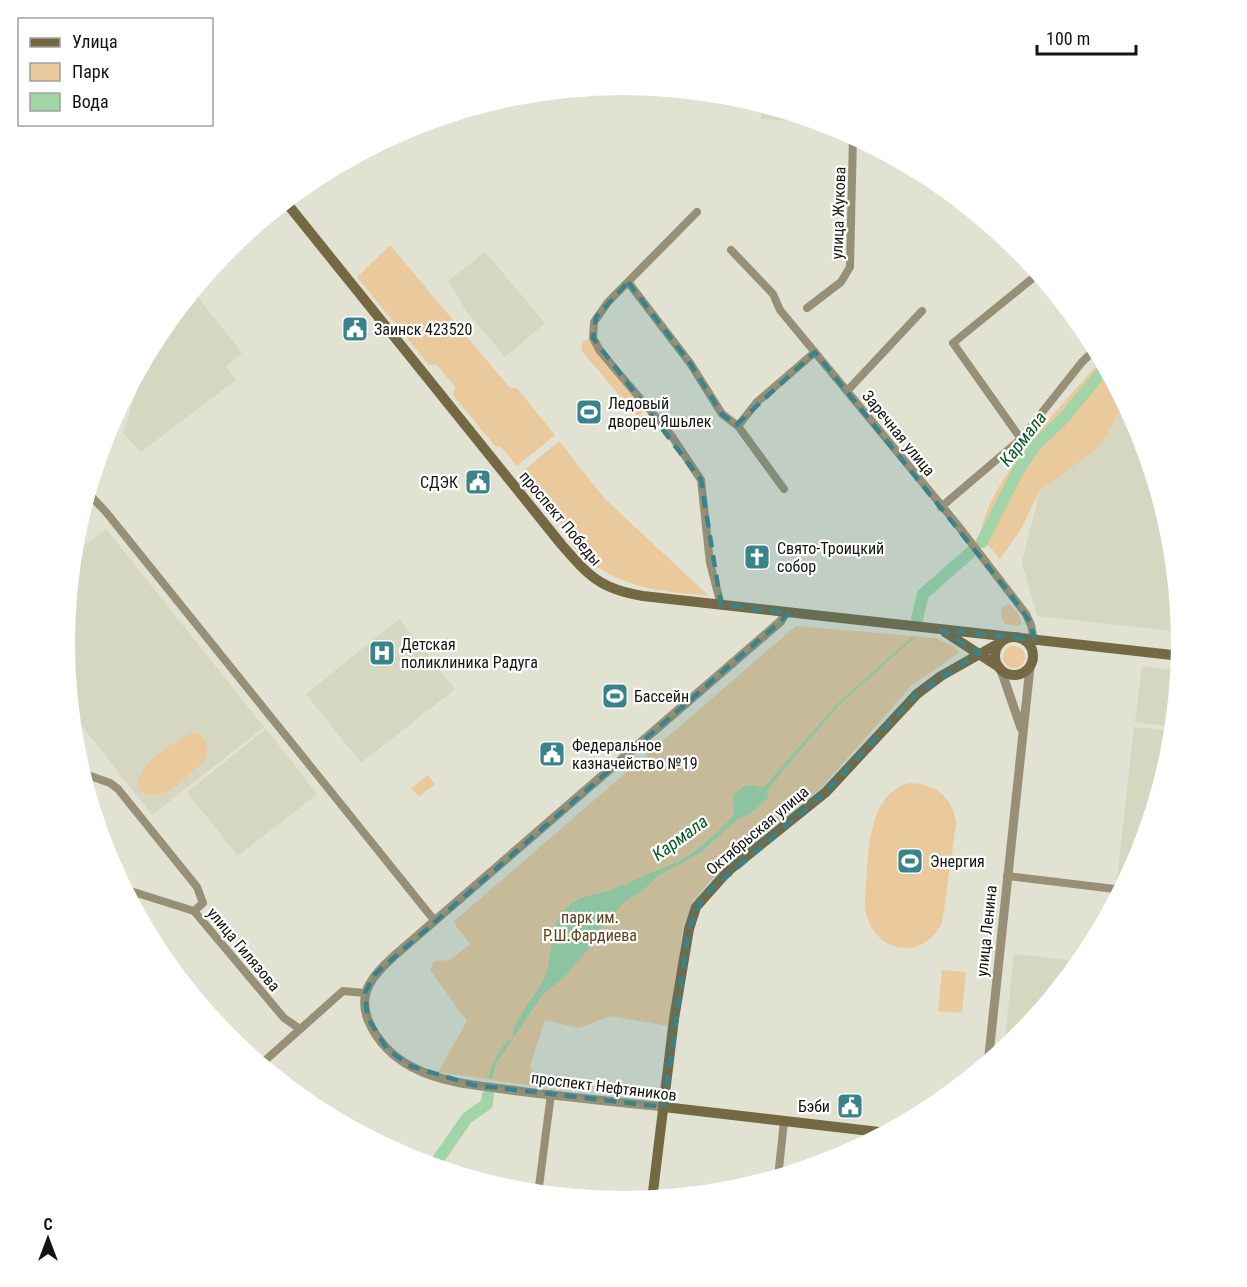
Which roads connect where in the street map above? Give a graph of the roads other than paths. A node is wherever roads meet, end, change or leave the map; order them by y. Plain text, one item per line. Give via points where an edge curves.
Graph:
1 (853, 146) edge
2 (290, 208) edge
3 (698, 212) dead end
4 (731, 250) dead end
5 (1032, 278) edge
6 (628, 282) junction
7 (807, 308) dead end
8 (922, 311) dead end
9 (816, 352) junction
10 (1090, 354) edge
11 (847, 391) junction
12 (738, 426) junction
13 (1021, 439) junction
14 (784, 489) dead end
15 (95, 500) edge
16 (941, 507) junction
17 (721, 605) junction
18 (785, 613) junction
19 (942, 630) junction
20 (1016, 637) junction
21 (1034, 640) junction
22 (1001, 642) junction
23 (1048, 642) junction
24 (1033, 652) junction
25 (979, 653) junction
26 (1172, 655) edge
27 (1030, 667) junction
28 (1000, 669) junction
29 (1022, 730) junction
30 (92, 777) edge
31 (1007, 876) junction
32 (1114, 889) edge
33 (135, 893) edge
34 (194, 911) junction
35 (434, 920) junction
36 (365, 993) junction
37 (300, 1029) junction
38 (989, 1052) edge
39 (266, 1059) edge
40 (551, 1094) junction
41 (663, 1107) junction
42 (784, 1121) junction
43 (873, 1131) edge
44 (779, 1169) edge
45 (539, 1185) edge
46 (653, 1191) edge

1 - 7 street, улица Жукова via 850,267 841,282
2 - 17 main road, проспект Победы via 591,578 626,593
3 - 6 street
4 - 9 street, Заречная улица via 773,294 780,310
5 - 13 street via 952,343
6 - 12 street via 690,363 722,414
6 - 17 street via 594,322 593,338 671,435 700,480 710,563
8 - 11 street
9 - 11 street, Заречная улица
9 - 12 street via 757,402
10 - 13 street
11 - 16 street, Заречная улица
12 - 14 street
13 - 16 street
15 - 35 street
16 - 21 street, Заречная улица via 1026,614
17 - 18 main road, проспект Победы
18 - 19 main road, проспект Победы
18 - 35 street via 781,621 695,697
19 - 20 main road, проспект Победы
19 - 25 main road
20 - 21 main road, проспект Победы
20 - 22 main road
20 - 24 main road via 1027,642
21 - 23 main road, проспект Победы
22 - 25 main road, Октябрьская улица
22 - 28 main road via 995,656
23 - 24 main road
23 - 26 main road, проспект Победы
24 - 27 main road
25 - 28 main road
25 - 41 main road, Октябрьская улица via 917,694 826,792 728,871 703,897 690,923
27 - 28 main road via 1016,675
27 - 29 street, улица Ленина
28 - 29 street
29 - 31 street, улица Ленина
30 - 34 street via 118,789 197,887 203,903
31 - 32 street
31 - 38 street, улица Ленина
33 - 34 street, улица Гилязова
34 - 37 street, улица Гилязова via 284,1018
35 - 36 street via 378,971
36 - 37 street via 343,991
36 - 40 street, проспект Нефтяников via 367,1017 387,1049 423,1073 473,1085
37 - 39 street
40 - 41 street, проспект Нефтяников
40 - 45 street
41 - 42 main road, проспект Нефтяников
41 - 46 main road, Октябрьская улица
42 - 43 main road, проспект Нефтяников
42 - 44 street

